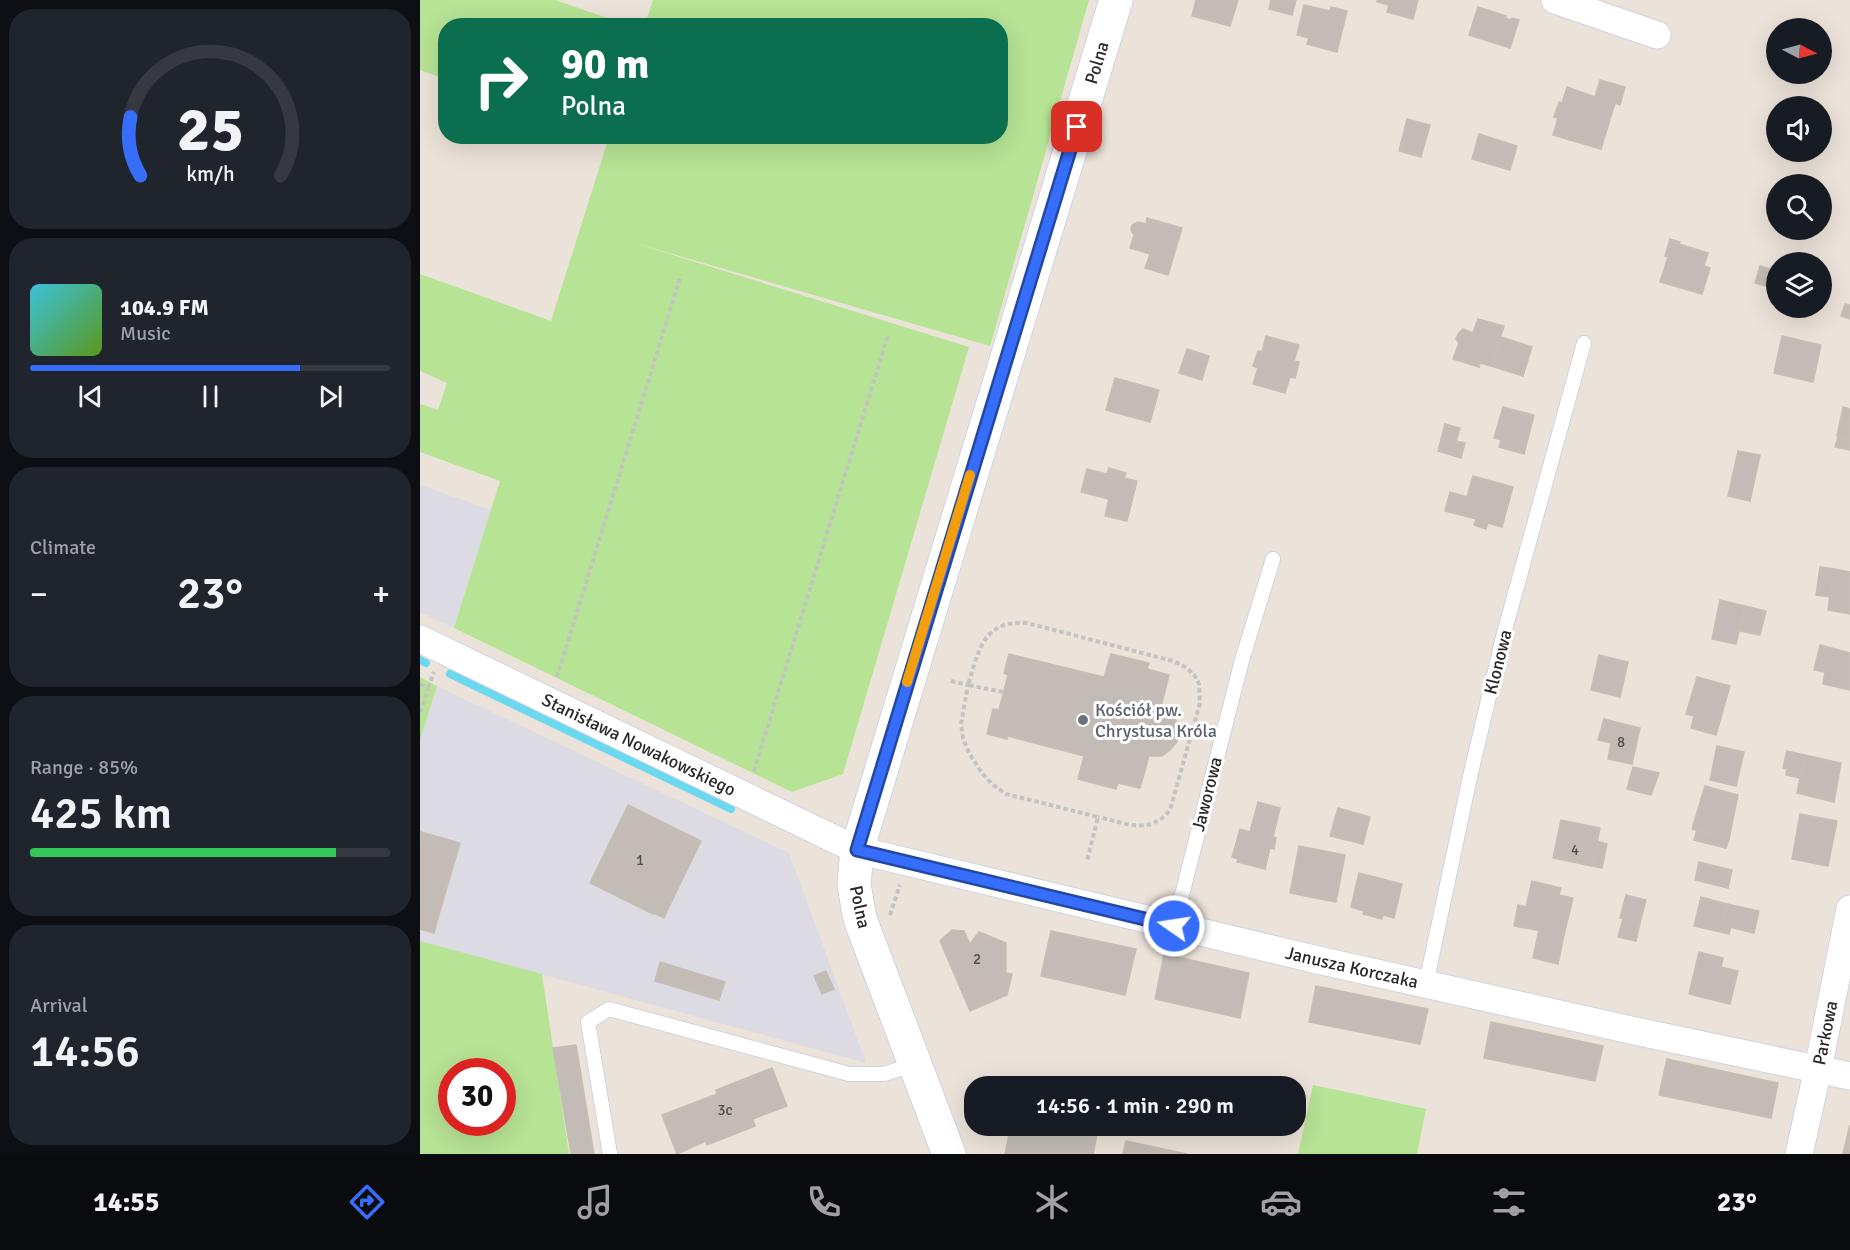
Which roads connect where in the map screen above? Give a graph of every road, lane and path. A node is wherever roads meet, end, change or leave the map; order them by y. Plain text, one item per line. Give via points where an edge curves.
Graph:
1 (1116, 0) edge
2 (1555, 0) edge
3 (1657, 35) dead end
4 (681, 275) dead end
5 (888, 335) dead end
6 (1584, 343) dead end
7 (1273, 559) dead end
8 (420, 639) edge
9 (951, 681) dead end
10 (420, 684) edge
11 (968, 685) junction
12 (1003, 692) dead end
13 (550, 700) junction
14 (420, 714) edge
15 (746, 798) junction
16 (1098, 817) junction
17 (857, 850) junction
18 (1087, 861) dead end
19 (900, 883) dead end
20 (1850, 909) edge
21 (887, 922) dead end
22 (1174, 926) junction
23 (1425, 984) junction
24 (915, 1064) junction
25 (1818, 1069) junction
26 (1850, 1076) edge
27 (609, 1154) edge
28 (949, 1154) edge
29 (1799, 1154) edge

1 - 17 street, Polna
2 - 3 street
4 - 13 path
5 - 15 path
6 - 23 lane, Klonowa via 1503,637
7 - 22 lane, Jaworowa via 1242,660
8 - 13 street, Stanisława Nowakowskiego
9 - 11 path
10 - 14 path via 428,688
11 - 12 path
11 - 16 path via 961,724 963,738 992,784 1005,794
11 - 16 path via 979,648 994,629 1013,622 1173,661 1195,676 1200,703 1170,810 1149,826
13 - 15 street, Stanisława Nowakowskiego
15 - 17 street, Stanisława Nowakowskiego
16 - 18 path
17 - 22 street, Janusza Korczaka
17 - 24 street, Polna via 854,885 860,919
19 - 21 path
20 - 25 street, Parkowa
22 - 23 street, Janusza Korczaka
23 - 25 street, Janusza Korczaka
24 - 27 lane via 884,1074 849,1074 609,1009 588,1022
24 - 28 street, Polna
25 - 26 street, Janusza Korczaka
25 - 29 street, Parkowa

